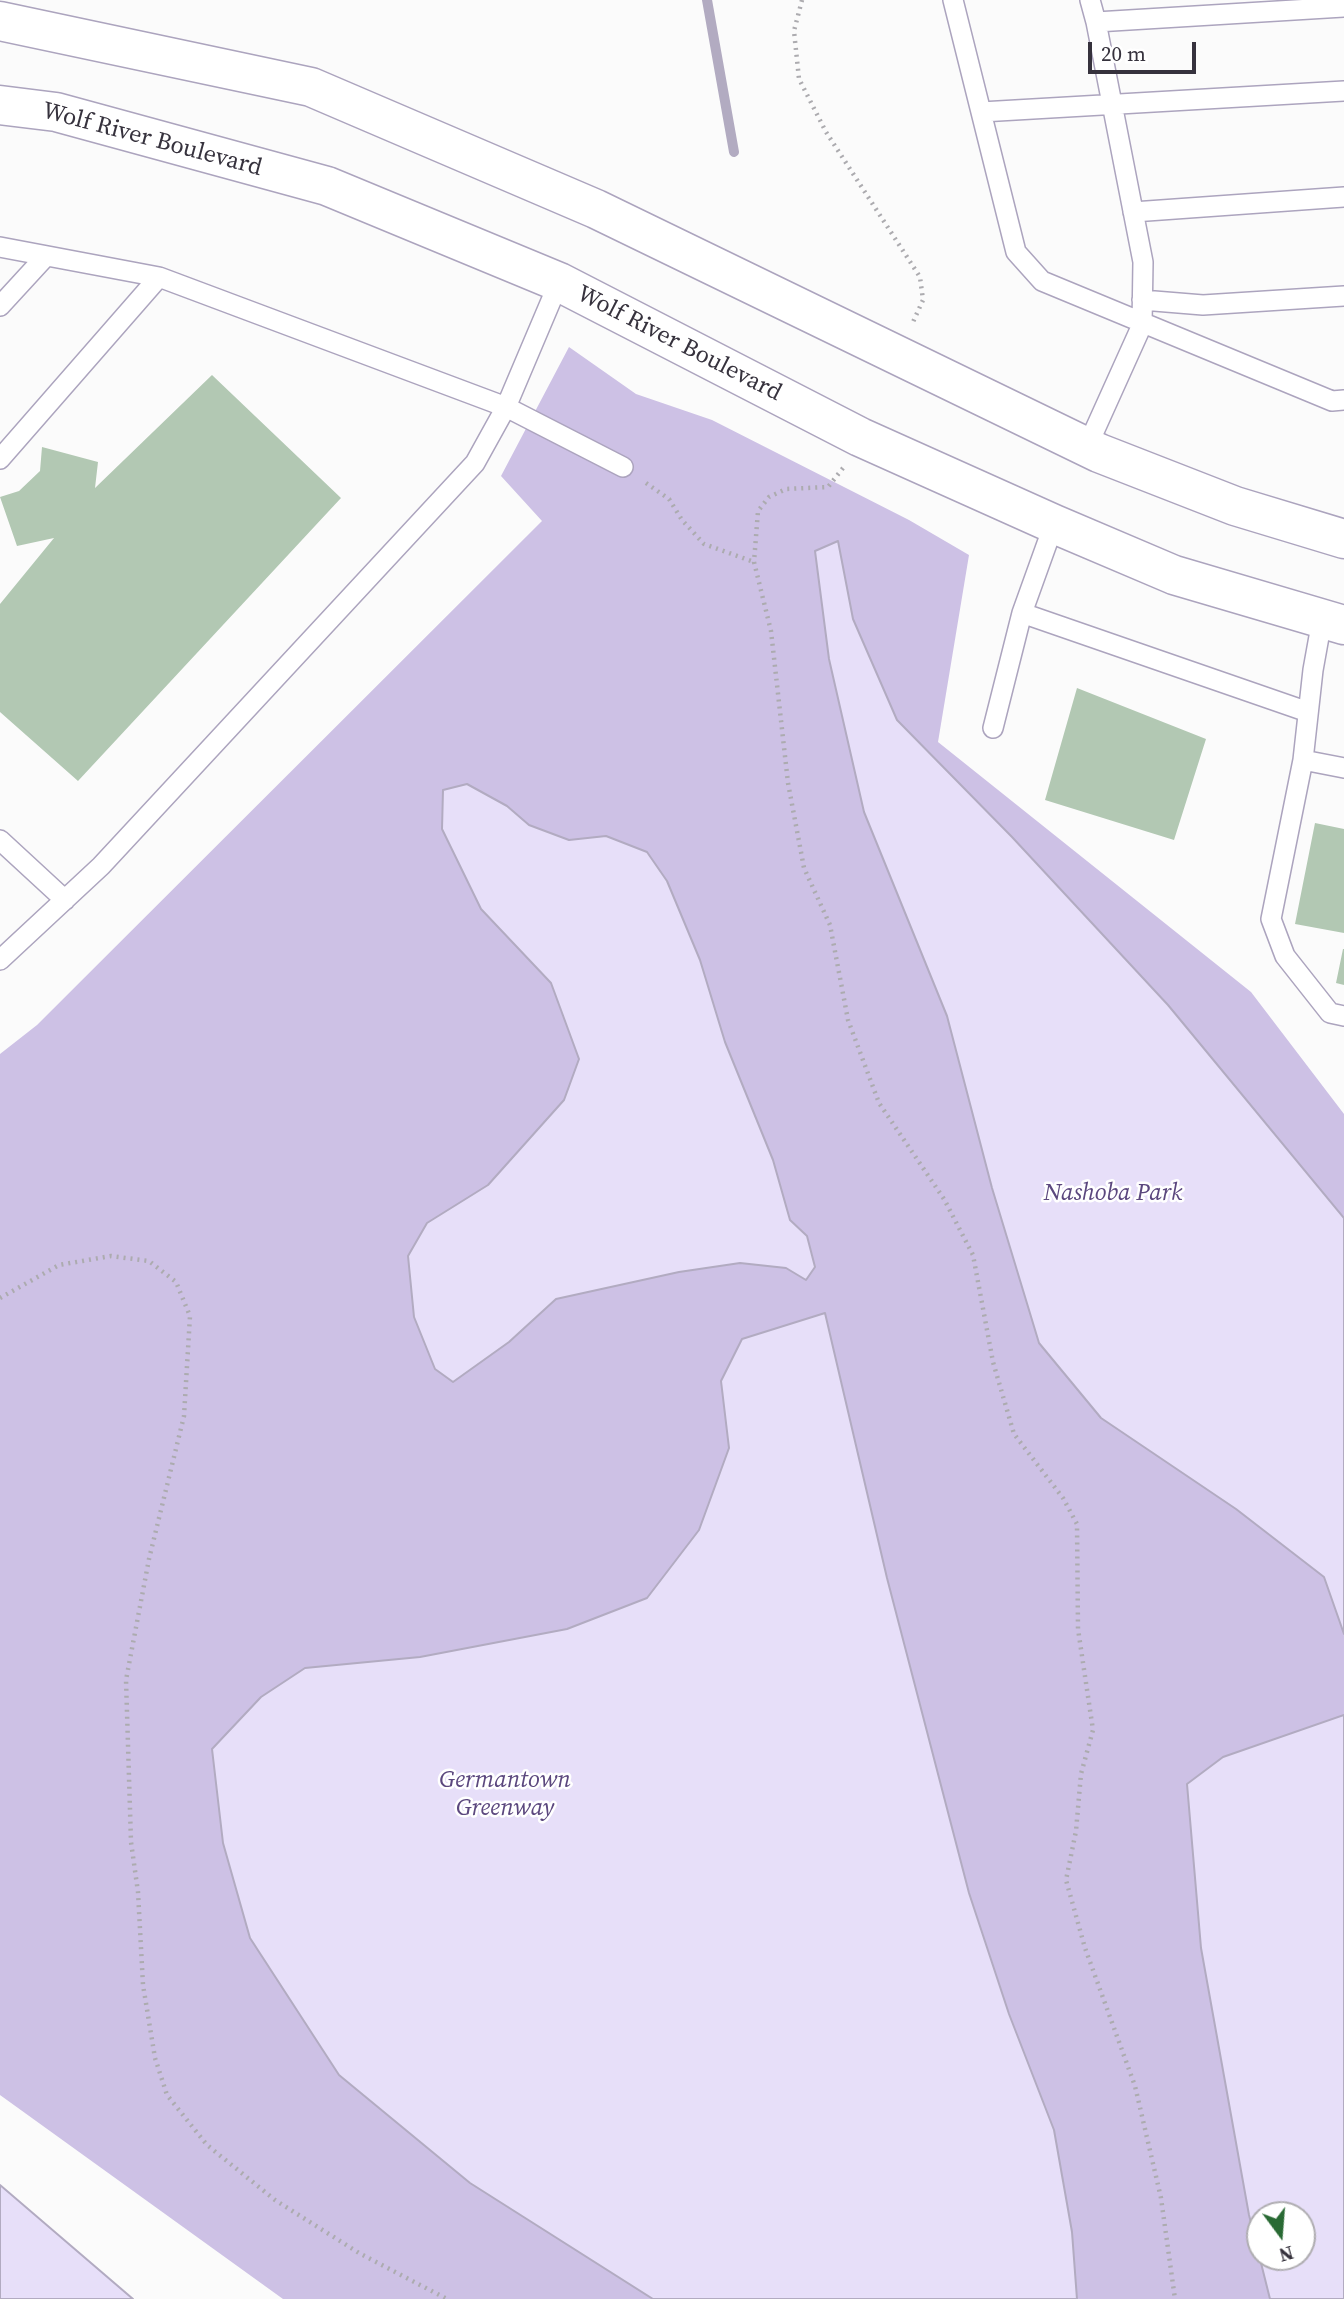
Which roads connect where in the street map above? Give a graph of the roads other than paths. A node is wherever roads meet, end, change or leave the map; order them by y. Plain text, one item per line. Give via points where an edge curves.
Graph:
1 (953, 0) edge
2 (1090, 0) edge
3 (1344, 7) edge
4 (0, 21) edge
5 (1096, 22) junction
6 (1344, 91) edge
7 (1112, 104) junction
8 (0, 105) edge
9 (981, 113) junction
10 (1344, 197) edge
11 (1133, 212) junction
12 (0, 247) edge
13 (46, 256) junction
14 (159, 277) junction
15 (559, 282) junction
16 (1344, 296) edge
17 (1142, 300) junction
18 (0, 306) edge
19 (1142, 325) junction
20 (1344, 400) edge
21 (506, 407) junction
22 (1087, 447) junction
23 (0, 459) edge
24 (623, 467) road end
25 (1054, 524) junction
26 (1344, 539) edge
27 (1021, 613) junction
28 (1333, 623) edge
29 (1308, 712) junction
30 (993, 728) dead end
31 (1303, 760) junction
32 (1344, 768) edge
33 (0, 840) edge
34 (65, 900) junction
35 (0, 960) edge
36 (1344, 1016) edge

1 - 9 lane
2 - 5 lane
3 - 5 lane
4 - 22 main road via 311,87 596,209
5 - 7 lane
6 - 7 lane
7 - 9 lane
7 - 11 lane
8 - 15 main road, Wolf River Boulevard via 56,112 327,186
9 - 19 lane via 1016,252 1042,281
10 - 11 lane
11 - 17 lane via 1143,262
12 - 13 lane
13 - 14 lane
13 - 18 lane
14 - 21 lane
14 - 23 lane
15 - 21 lane
15 - 25 main road, Wolf River Boulevard via 860,437
16 - 17 lane via 1203,305
17 - 19 lane
19 - 20 lane via 1332,401
19 - 22 lane
21 - 24 lane
21 - 34 lane via 475,463
22 - 26 main road via 1235,506
25 - 27 lane
25 - 28 main road, Wolf River Boulevard via 1174,575
27 - 29 lane
27 - 30 lane
28 - 29 lane
29 - 31 lane
31 - 32 lane
31 - 36 lane via 1272,919 1285,956 1330,1013
33 - 34 lane
34 - 35 lane

